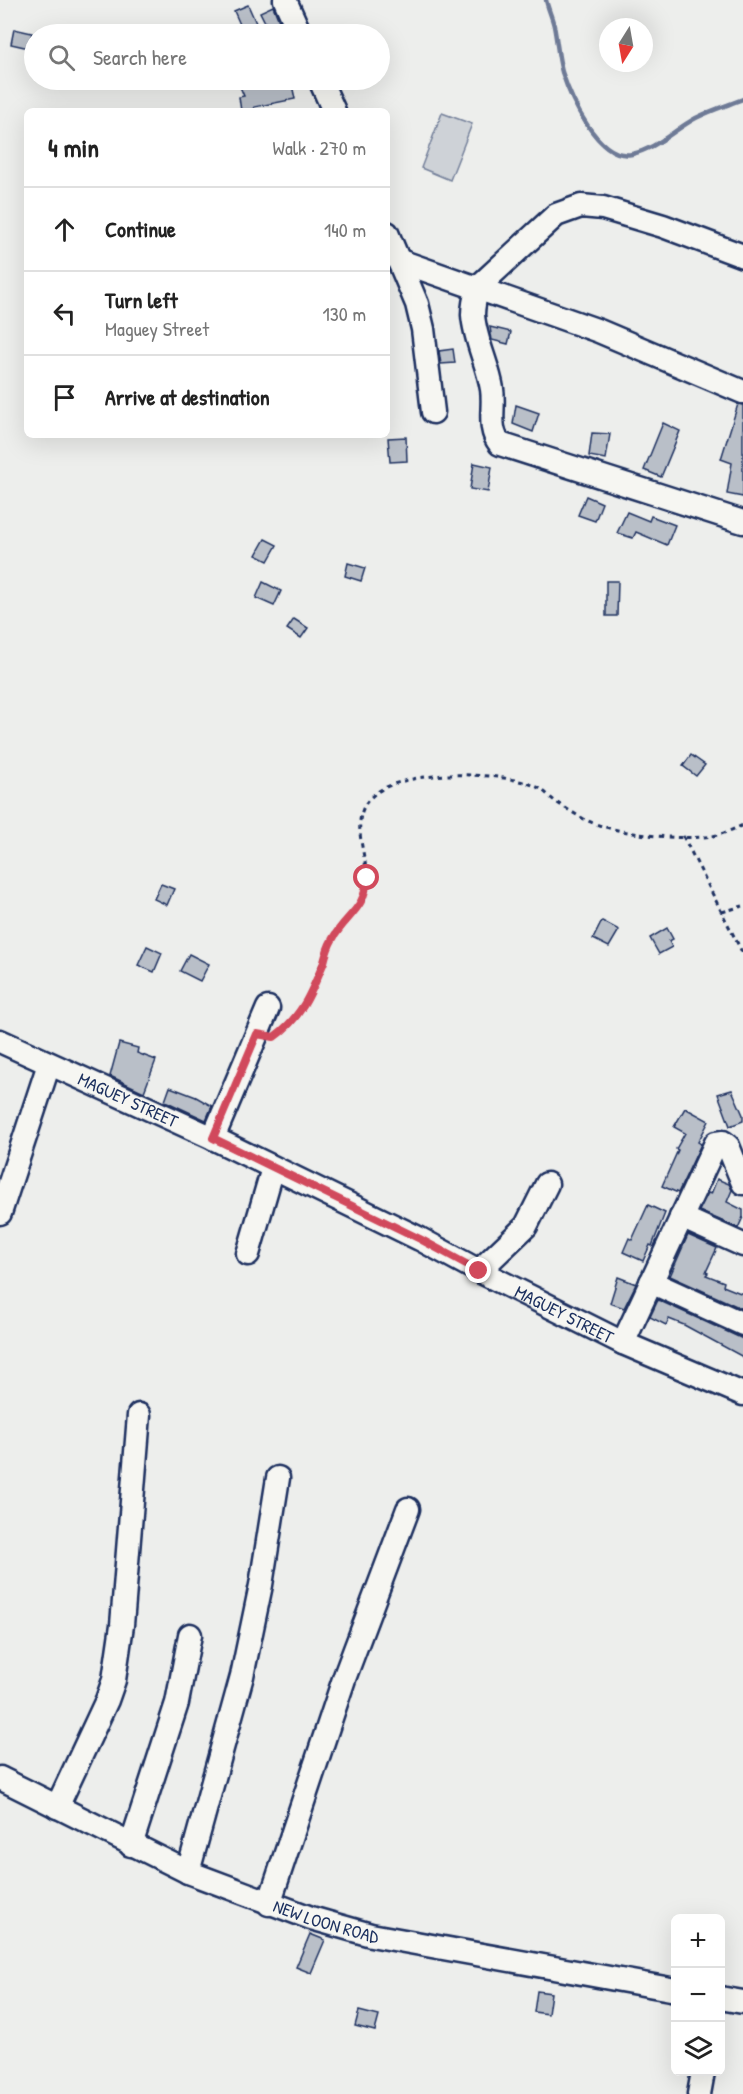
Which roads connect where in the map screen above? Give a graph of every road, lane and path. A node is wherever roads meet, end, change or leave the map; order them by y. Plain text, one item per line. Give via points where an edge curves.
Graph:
1 (285, 0) edge
2 (296, 24) edge
3 (325, 90) edge
4 (333, 108) edge
5 (390, 239) edge
6 (743, 256) edge
7 (400, 261) junction
8 (478, 287) junction
9 (743, 392) edge
10 (433, 412) dead end
11 (743, 522) edge
12 (743, 825) edge
13 (683, 836) junction
14 (743, 906) edge
15 (722, 912) junction
16 (743, 954) edge
17 (268, 1008) dead end
18 (257, 1034) junction
19 (0, 1041) edge
20 (49, 1064) junction
21 (213, 1138) junction
22 (273, 1168) junction
23 (743, 1183) edge
24 (547, 1184) dead end
25 (0, 1213) edge
26 (681, 1217) junction
27 (743, 1245) edge
28 (248, 1254) dead end
29 (479, 1271) junction
30 (651, 1282) junction
31 (743, 1324) edge
32 (623, 1343) junction
33 (743, 1394) edge
34 (139, 1415) dead end
35 (278, 1478) dead end
36 (408, 1509) dead end
37 (190, 1635) dead end
38 (0, 1778) edge
39 (57, 1807) junction
40 (131, 1845) junction
41 (188, 1872) junction
42 (269, 1904) junction
43 (671, 1989) edge
44 (725, 1999) edge
45 (743, 2002) edge
46 (702, 2076) edge
47 (699, 2094) edge

1 - 2 street
3 - 4 street
5 - 7 street
6 - 8 street via 663,226 603,208 581,206 556,215
7 - 8 street
7 - 10 street via 423,329
8 - 9 street via 599,331
8 - 11 street via 475,327 492,389 493,430 500,444
12 - 13 path via 716,835
13 - 15 path
13 - 18 path via 611,829 555,802 538,787 500,777 450,774 386,786 374,794 361,818 359,835 367,878 366,893 357,911 342,924 331,942 299,1015 274,1037
14 - 15 path
15 - 16 path
17 - 18 street
18 - 21 street
19 - 20 street, MAGUEY STREET
20 - 21 street, MAGUEY STREET
20 - 25 street
21 - 22 street, MAGUEY STREET
22 - 28 street
22 - 29 street, MAGUEY STREET
23 - 26 street via 728,1146 716,1143
24 - 29 street via 526,1226
26 - 27 street
26 - 30 street
29 - 32 street, MAGUEY STREET
30 - 31 street
30 - 32 street
32 - 33 street, MAGUEY STREET
34 - 39 street via 114,1680
35 - 41 street via 251,1635
36 - 42 street via 345,1676
37 - 40 street via 177,1703
38 - 39 street, NEW LOON ROAD
39 - 40 street, NEW LOON ROAD
40 - 41 street, NEW LOON ROAD
41 - 42 street, NEW LOON ROAD
42 - 43 street, NEW LOON ROAD via 370,1935
44 - 45 street
46 - 47 street

